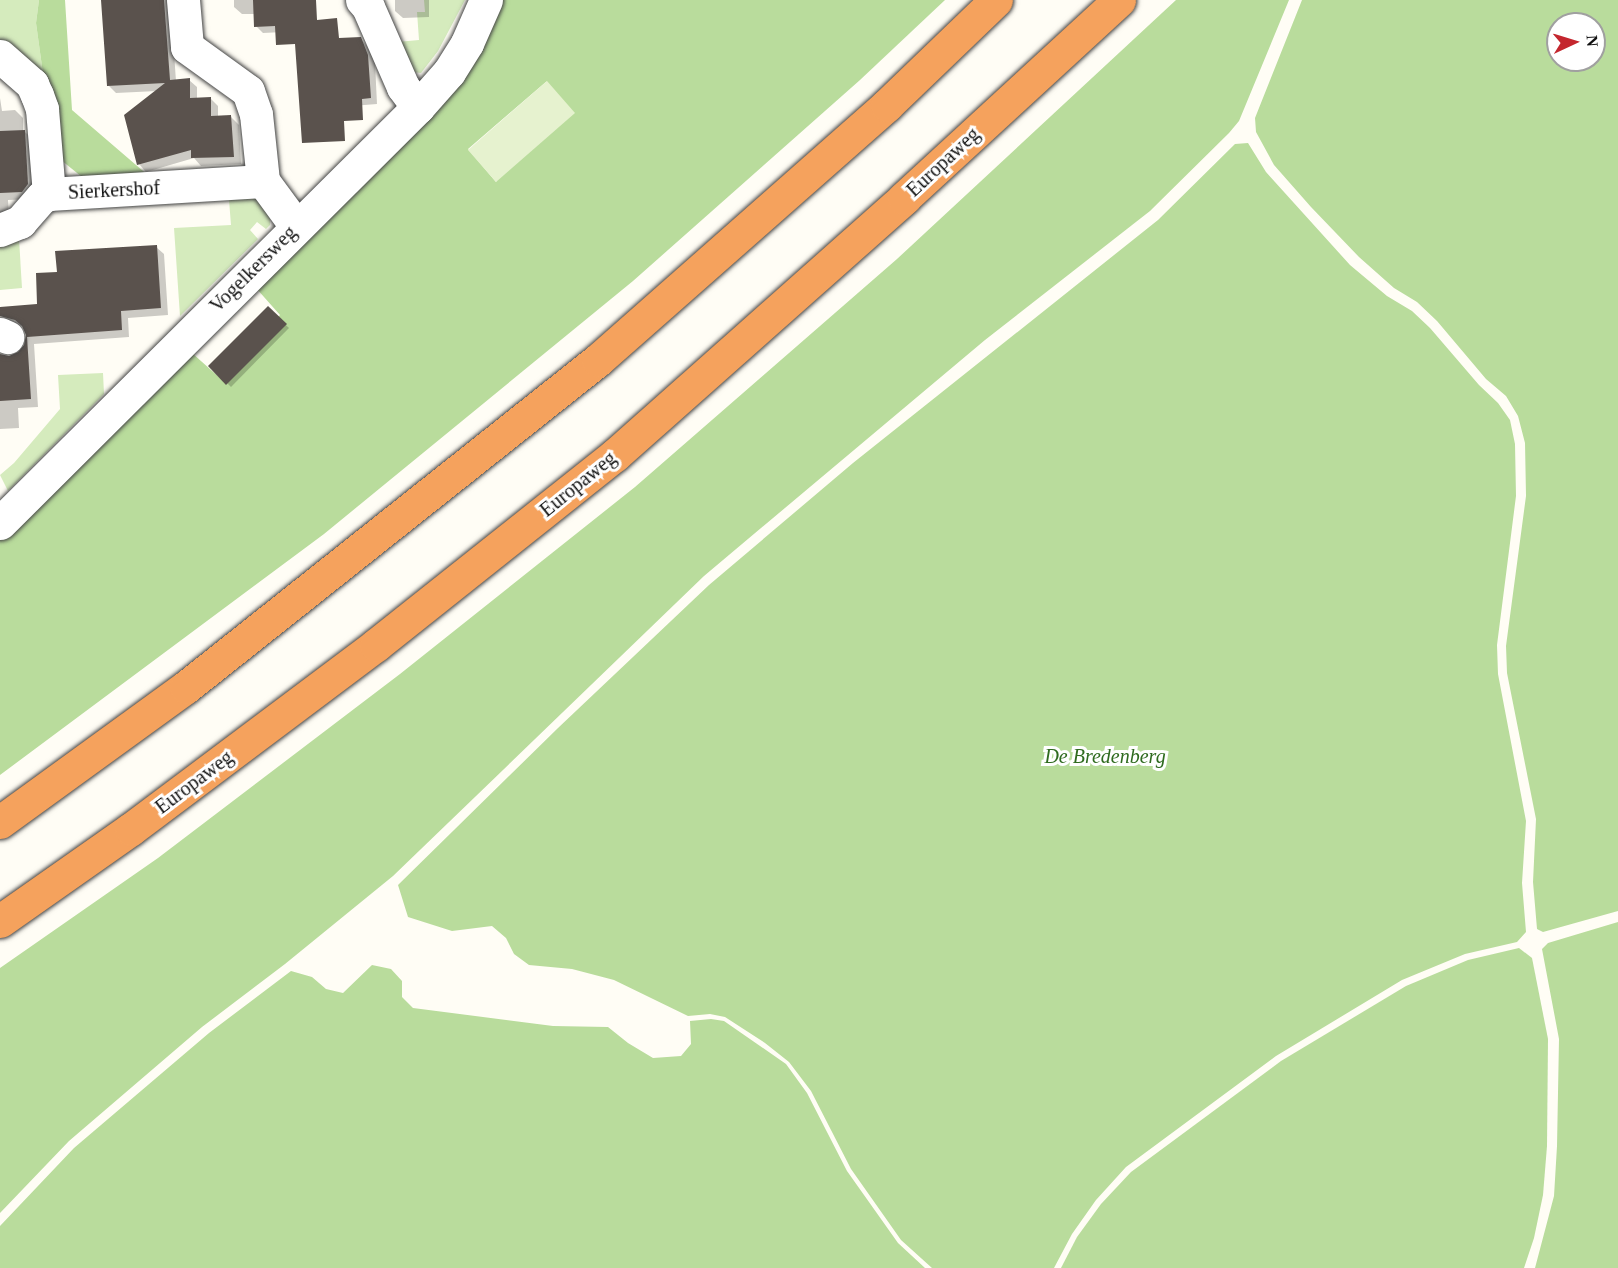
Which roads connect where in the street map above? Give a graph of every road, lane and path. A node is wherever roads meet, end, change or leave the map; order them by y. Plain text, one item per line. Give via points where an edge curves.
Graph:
1 (183, 0) edge
2 (362, 0) edge
3 (486, 0) edge
4 (996, 0) edge
5 (1119, 0) edge
6 (0, 56) edge
7 (418, 106) junction
8 (263, 181) junction
9 (49, 194) junction
10 (296, 226) junction
11 (0, 230) edge
12 (0, 523) edge
13 (0, 822) edge
14 (0, 921) edge

1 - 8 street via 187,47 248,91 256,114
2 - 7 street via 403,87
3 - 7 street, Vogelkersweg via 449,72
4 - 13 highway via 886,105 598,360 186,687
5 - 14 highway, Europaweg via 904,198 615,454 376,645 131,829
6 - 9 street, Sierkershof via 32,84 42,109
7 - 10 street, Vogelkersweg
8 - 9 street, Sierkershof
8 - 10 street
9 - 11 street via 20,222
10 - 12 street, Vogelkersweg

